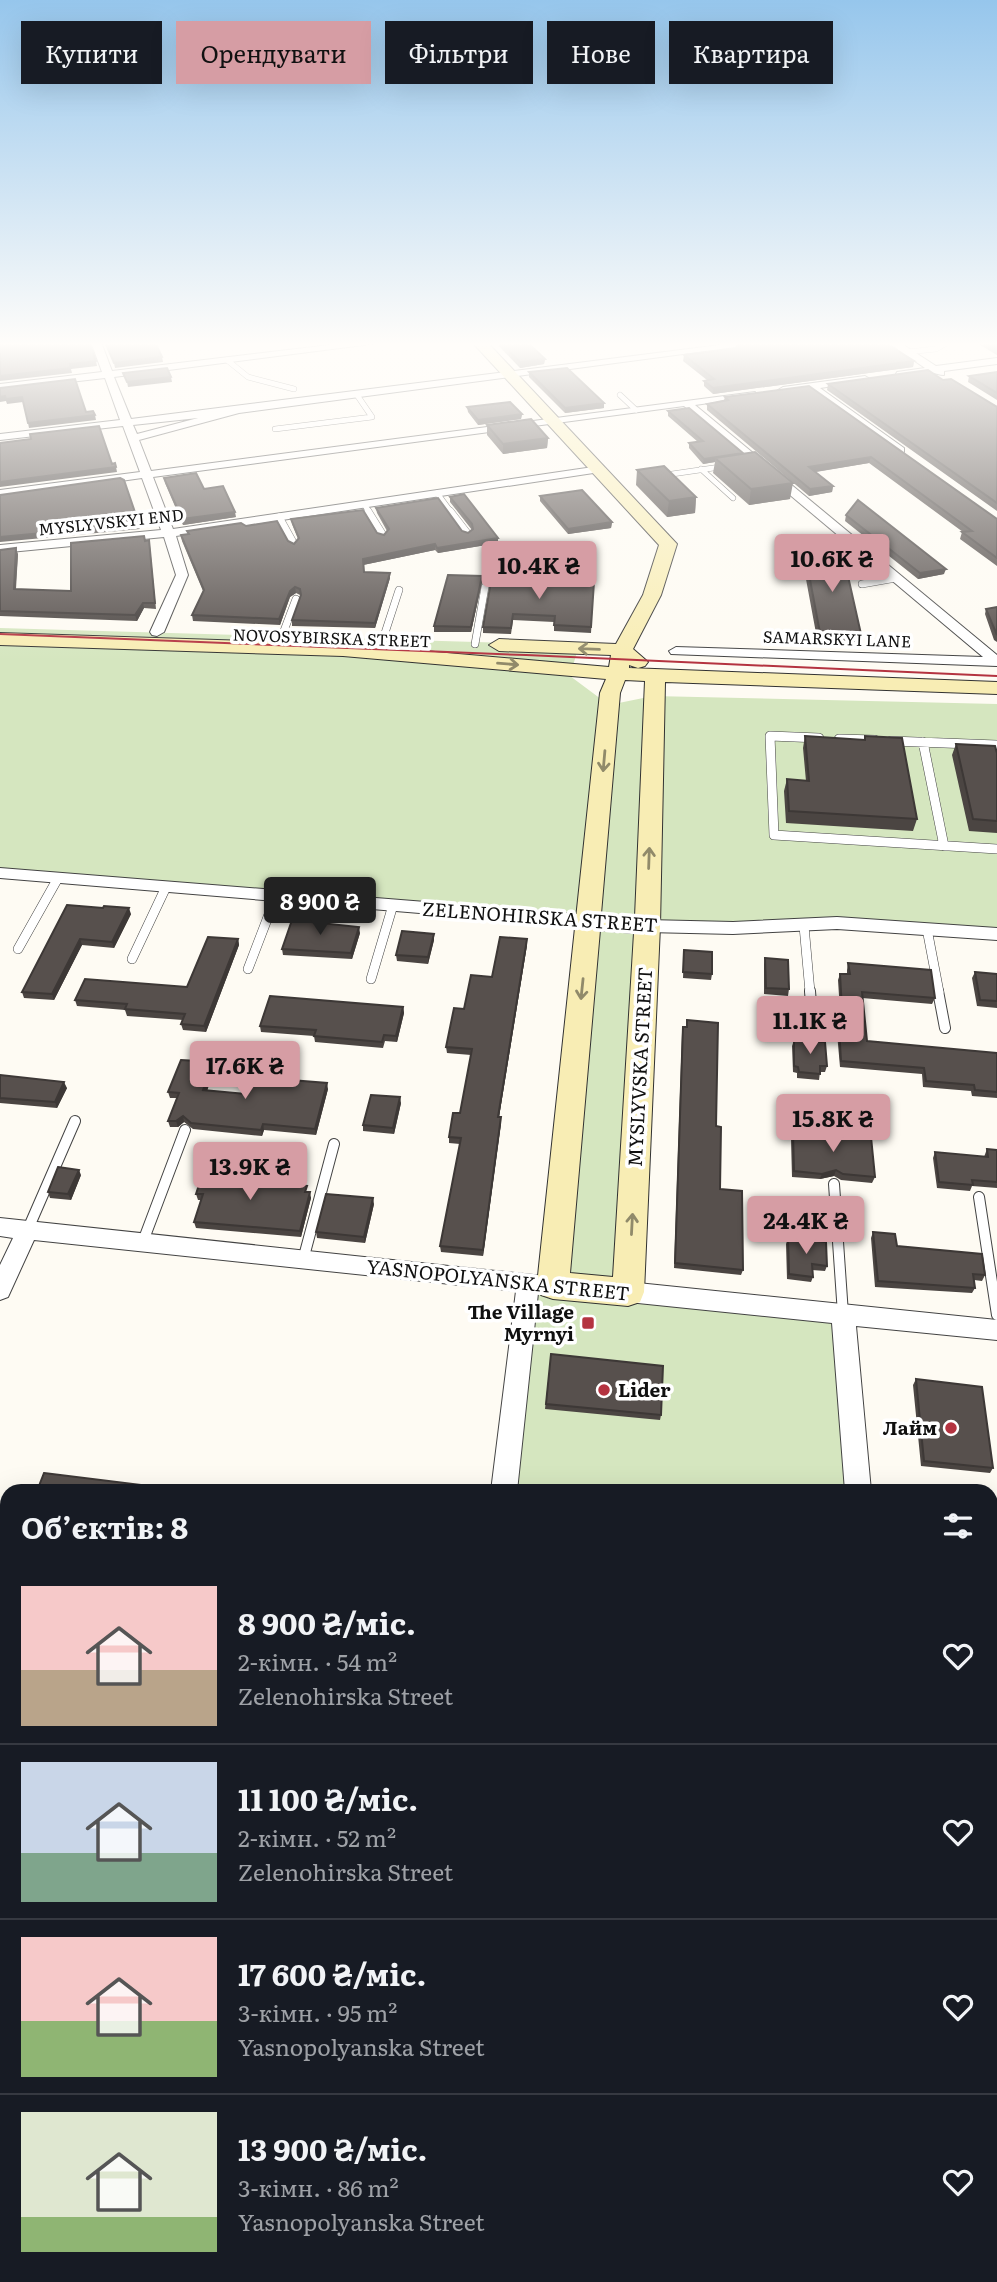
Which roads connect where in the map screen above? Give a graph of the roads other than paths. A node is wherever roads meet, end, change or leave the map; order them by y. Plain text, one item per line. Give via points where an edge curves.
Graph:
1 (136, 448) edge
2 (347, 448) edge
3 (580, 448) edge
4 (737, 448) edge
5 (897, 448) edge
6 (909, 457) edge
7 (735, 465) edge
8 (600, 469) junction
9 (702, 470) junction
10 (672, 474) edge
11 (147, 475) junction
12 (437, 493) junction
13 (0, 494) edge
14 (733, 498) dead end
15 (364, 504) junction
16 (279, 517) junction
17 (169, 533) junction
18 (467, 533) edge
19 (383, 535) edge
20 (294, 544) edge
21 (0, 549) edge
22 (896, 578) junction
23 (862, 584) dead end
24 (485, 587) dead end
25 (399, 590) dead end
26 (296, 599) edge
27 (0, 628) edge
28 (157, 632) junction
29 (282, 636) junction
30 (0, 639) edge
31 (383, 639) junction
32 (622, 650) junction
33 (676, 650) dead end
34 (471, 652) junction
35 (997, 662) edge
36 (655, 674) junction
37 (614, 683) junction
38 (997, 688) edge
39 (923, 742) junction
40 (997, 745) edge
41 (944, 846) junction
42 (997, 849) edge
43 (0, 873) edge
44 (58, 878) junction
45 (166, 887) junction
46 (276, 896) junction
47 (393, 905) junction
48 (589, 921) junction
49 (647, 926) junction
50 (804, 926) junction
51 (928, 929) junction
52 (997, 934) edge
53 (18, 949) dead end
54 (132, 959) dead end
55 (248, 969) dead end
56 (371, 979) dead end
57 (812, 1017) dead end
58 (945, 1028) dead end
59 (75, 1121) dead end
60 (185, 1130) dead end
61 (334, 1144) dead end
62 (834, 1184) dead end
63 (979, 1197) dead end
64 (0, 1227) edge
65 (28, 1229) junction
66 (142, 1244) junction
67 (303, 1260) junction
68 (540, 1284) junction
69 (0, 1290) edge
70 (628, 1292) junction
71 (843, 1314) junction
72 (997, 1315) edge
73 (997, 1330) edge
74 (505, 1484) edge
75 (857, 1484) edge

1 - 11 street
2 - 11 street
3 - 8 street
4 - 22 street, SAMARSKYI LANE
5 - 6 street
7 - 9 lane
8 - 12 street, MYSLYVSKYI END
8 - 32 street via 668,544 652,595
9 - 10 lane
9 - 14 lane
11 - 13 street
11 - 17 street
12 - 15 street, MYSLYVSKYI END
12 - 18 lane
15 - 16 street, MYSLYVSKYI END
15 - 19 lane
16 - 17 street, MYSLYVSKYI END
16 - 20 lane
17 - 21 street, MYSLYVSKYI END
17 - 28 street via 182,575
22 - 23 lane
22 - 35 street, SAMARSKYI LANE
24 - 34 lane
25 - 31 lane
26 - 29 lane
27 - 28 street, NOVOSYBIRSKA STREET
28 - 29 street, NOVOSYBIRSKA STREET
29 - 31 street, NOVOSYBIRSKA STREET
30 - 34 street, NOVOSYBIRSKA STREET
31 - 34 street, NOVOSYBIRSKA STREET
32 -> 34 street, NOVOSYBIRSKA STREET
32 - 36 street
32 - 37 street
33 - 35 street, SAMARSKYI LANE
34 -> 37 street, NOVOSYBIRSKA STREET via 587,671
36 - 37 street
36 - 38 street
49 -> 36 street, MYSLYVSKA STREET
37 -> 48 street
39 - 40 lane
39 - 41 lane
39 - 41 lane via 770,736 774,835
41 - 42 lane
43 - 44 street, ZELENOHIRSKA STREET
44 - 45 street, ZELENOHIRSKA STREET
44 - 53 lane
45 - 46 street, ZELENOHIRSKA STREET
45 - 54 lane
46 - 47 street, ZELENOHIRSKA STREET
46 - 55 lane
47 - 48 street, ZELENOHIRSKA STREET
47 - 56 lane
48 - 49 street, ZELENOHIRSKA STREET
48 -> 68 street
49 - 50 street, ZELENOHIRSKA STREET
70 -> 49 street, MYSLYVSKA STREET
50 - 51 street, ZELENOHIRSKA STREET via 837,923
50 - 57 lane
51 - 52 street, ZELENOHIRSKA STREET
51 - 58 lane
59 - 65 lane
60 - 66 lane
61 - 67 lane
62 - 71 lane
63 - 72 lane
64 - 65 street, YASNOPOLYANSKA STREET
65 - 66 street, YASNOPOLYANSKA STREET
65 - 69 street
66 - 67 street, YASNOPOLYANSKA STREET
67 - 68 street, YASNOPOLYANSKA STREET
68 - 70 street, YASNOPOLYANSKA STREET
68 - 74 street
70 - 71 street, YASNOPOLYANSKA STREET
71 - 73 street, YASNOPOLYANSKA STREET
71 - 75 street

